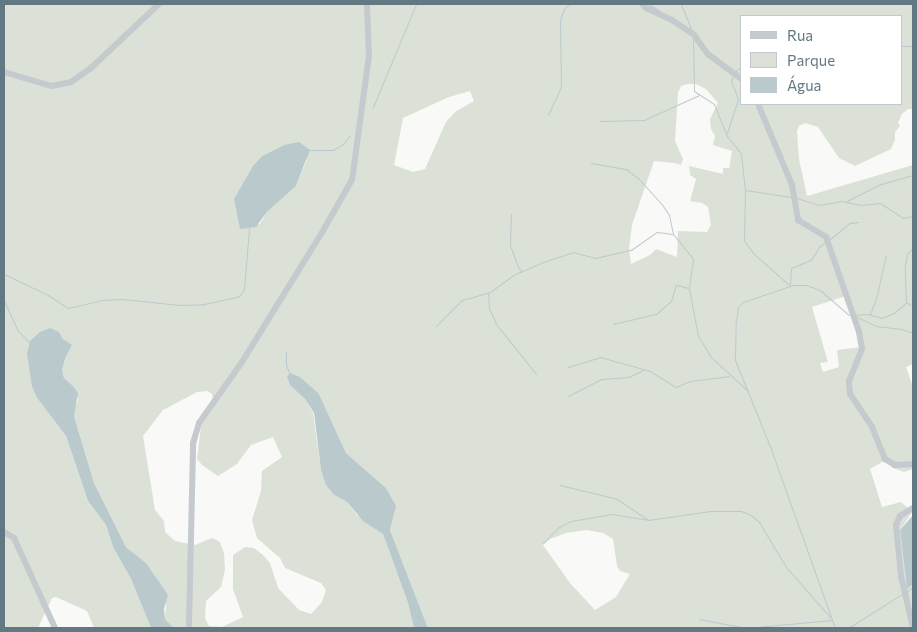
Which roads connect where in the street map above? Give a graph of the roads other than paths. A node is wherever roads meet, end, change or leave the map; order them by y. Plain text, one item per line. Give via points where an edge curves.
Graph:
1 (159, 4) edge
2 (367, 4) edge
3 (642, 4) edge
4 (4, 72) edge
5 (740, 78) edge
6 (758, 105) edge
7 (913, 464) edge
8 (913, 508) edge
9 (4, 532) edge
10 (189, 624) dead end
11 (55, 628) edge
12 (913, 628) edge

1 - 4 street via 91,68 71,82 51,86
2 - 10 street via 369,56 352,180 242,362 199,423 195,436 191,458
3 - 5 street via 694,35 708,54
6 - 7 street via 788,174 798,220 826,237 859,332 862,349 849,381 850,394 872,426 885,459 895,465
8 - 12 street via 900,516 896,525 903,587
9 - 11 street via 14,538

